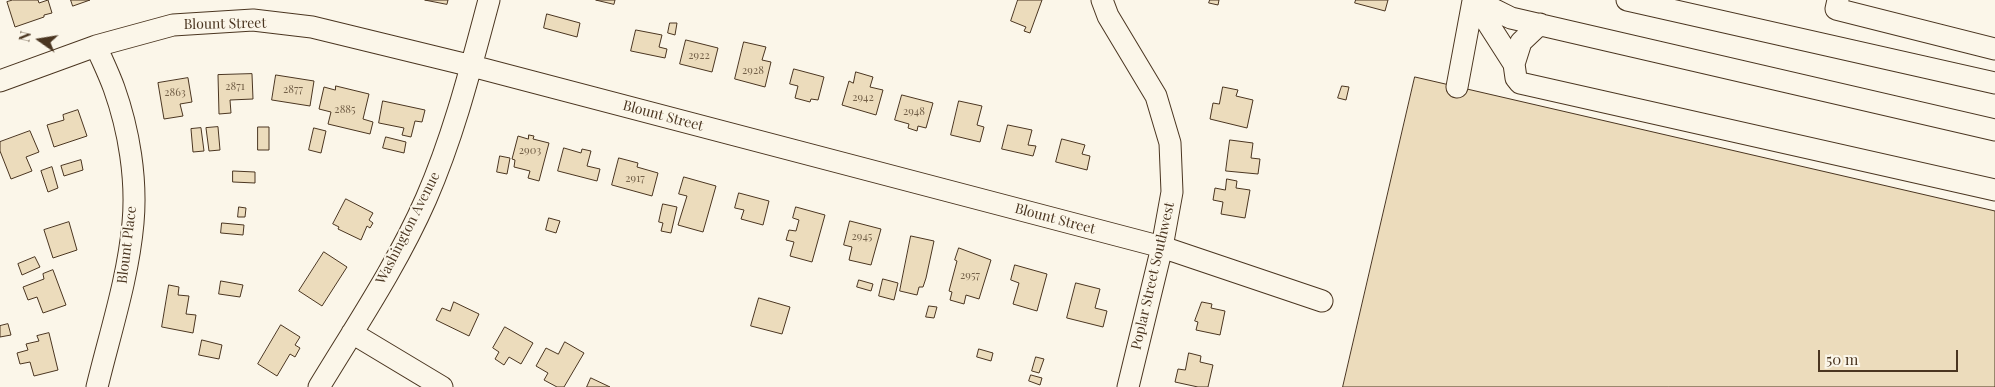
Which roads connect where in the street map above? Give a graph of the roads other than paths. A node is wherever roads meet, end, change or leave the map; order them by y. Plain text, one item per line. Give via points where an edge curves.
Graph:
1 (489, 0) edge
2 (1102, 0) edge
3 (1627, 0) edge
4 (1838, 0) edge
5 (1474, 3) edge
6 (1514, 9) edge
7 (1540, 24) junction
8 (96, 46) junction
9 (1995, 49) edge
10 (1514, 64) junction
11 (472, 66) junction
12 (0, 81) edge
13 (1995, 83) edge
14 (1457, 86) dead end
15 (1995, 130) edge
16 (1995, 190) edge
17 (1162, 247) junction
18 (1322, 301) dead end
19 (352, 333) junction
20 (97, 387) edge
21 (318, 387) edge
22 (442, 387) edge
23 (1128, 387) edge

1 - 11 street, Washington Avenue
2 - 17 street, Poplar Street Southwest via 1108,16 1156,96 1170,143 1172,192
3 - 13 street
4 - 9 street via 1836,9
5 - 6 street
5 - 10 street
5 - 14 street
6 - 7 street
7 - 10 street via 1520,42
7 - 15 street
8 - 11 street, Blount Street via 173,25 253,20 312,27
8 - 12 street, Blount Street
8 - 20 street, Blount Place via 114,88 126,132 133,177 133,222 125,273
10 - 16 street via 1520,83
11 - 17 street, Blount Street
11 - 19 street, Washington Avenue via 452,134 426,199 397,257
17 - 18 street, Blount Street
17 - 23 street, Poplar Street Southwest
19 - 21 street, Washington Avenue
19 - 22 street

